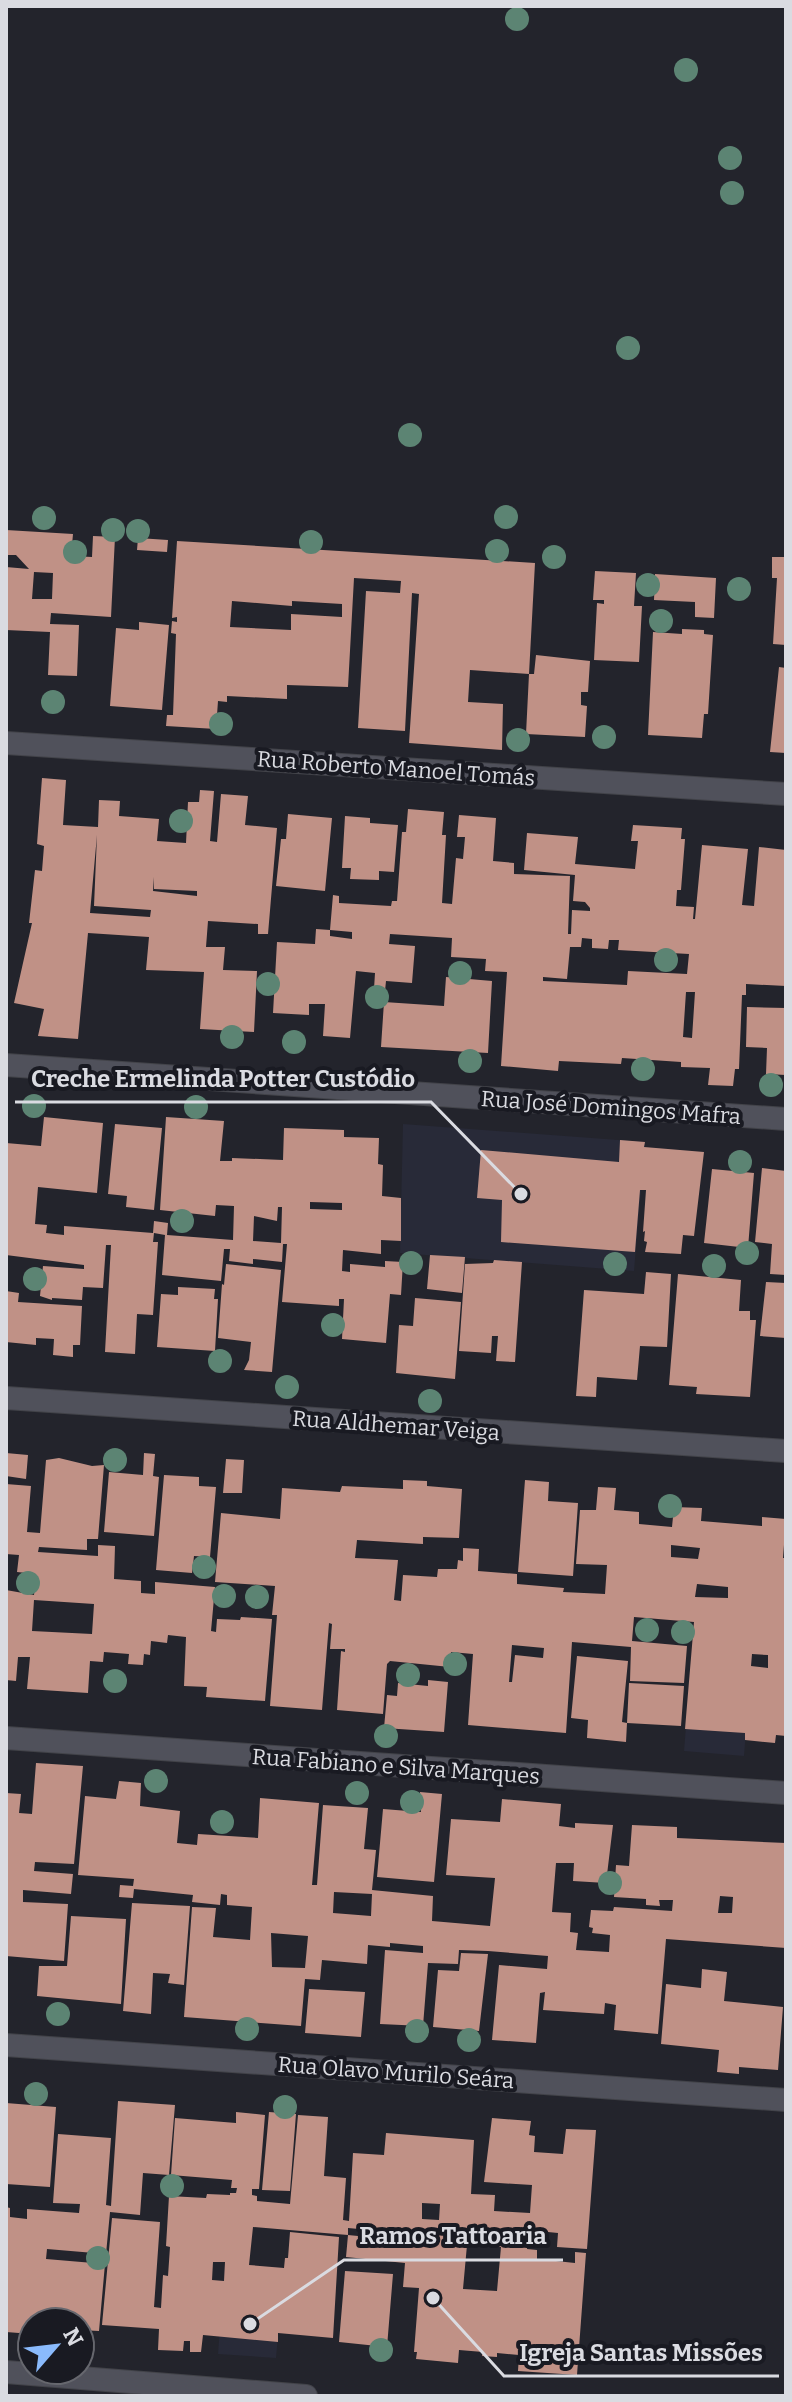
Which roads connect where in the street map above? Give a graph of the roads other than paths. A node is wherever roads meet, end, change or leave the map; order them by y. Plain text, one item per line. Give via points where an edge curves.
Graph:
1 (6, 743) edge
2 (786, 794) edge
3 (6, 1065) edge
4 (786, 1119) edge
5 (6, 1398) edge
6 (786, 1451) edge
7 (6, 1738) edge
8 (786, 1793) edge
9 (6, 2045) edge
10 (786, 2100) edge
11 (6, 2372) edge
12 (306, 2396) edge

1 - 2 street, Rua Roberto Manoel Tomás
3 - 4 street, Rua José Domingos Mafra
5 - 6 street, Rua Aldhemar Veiga
7 - 8 street, Rua Fabiano e Silva Marques
9 - 10 street, Rua Olavo Murilo Seára
11 - 12 street

